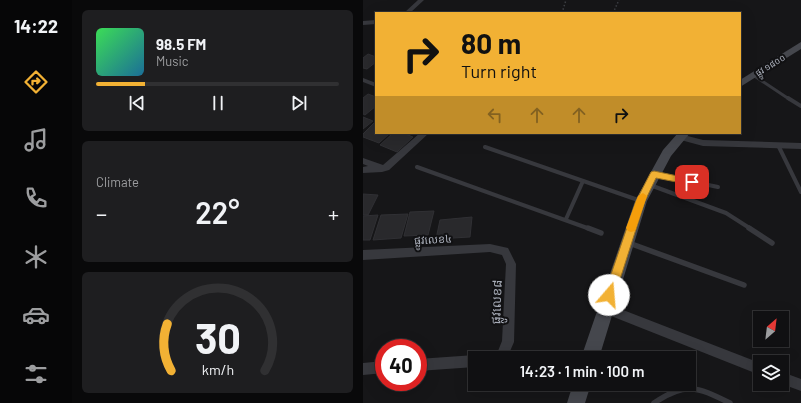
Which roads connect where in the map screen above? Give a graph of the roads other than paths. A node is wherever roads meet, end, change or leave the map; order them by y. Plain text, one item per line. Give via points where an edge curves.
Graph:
1 (421, 0) edge
2 (408, 12) edge
3 (375, 22) edge
4 (363, 23) edge
5 (801, 45) edge
6 (753, 75) junction
7 (363, 80) edge
8 (741, 83) edge
9 (375, 84) edge
10 (801, 106) edge
11 (424, 134) edge
12 (682, 135) edge
13 (777, 145) junction
14 (801, 146) edge
15 (485, 147) dead end
16 (363, 160) edge
17 (417, 166) dead end
18 (384, 169) junction
19 (363, 170) edge
20 (651, 179) junction
21 (583, 181) junction
22 (718, 187) dead end
23 (801, 192) edge
24 (641, 201) junction
25 (566, 219) junction
26 (601, 233) dead end
27 (626, 242) junction
28 (772, 243) dead end
29 (505, 251) joint
30 (363, 255) edge
31 (744, 285) dead end
32 (605, 308) junction
33 (503, 351) edge
34 (592, 351) edge
35 (468, 361) edge
36 (427, 364) edge
37 (753, 366) edge
38 (375, 368) edge
39 (363, 369) edge
40 (789, 381) edge
41 (801, 385) edge
42 (580, 391) edge
43 (576, 403) edge
44 (654, 403) edge
45 (730, 403) edge

1 - 2 street
3 - 4 street
5 - 6 street, ផ្លូវ ១៨០០
6 - 8 street, ផ្លូវ ១៨០០
6 - 10 lane
7 - 9 street
11 - 18 street
12 - 13 street via 703,143
12 - 20 street via 667,152
13 - 14 street
13 - 23 lane
15 - 21 lane
16 - 18 street
17 - 25 lane
18 - 19 street
20 - 22 lane
20 - 24 street
20 - 28 lane via 726,213
21 - 24 lane
21 - 25 lane
24 - 27 street
25 - 26 lane
27 - 31 lane
27 - 32 street
29 - 30 street, ផ្លូវលេខ៤ via 490,248
29 - 33 street, ផ្លូវលេខ៨ via 511,264 508,342
32 - 34 street
32 - 37 street
35 - 36 street
38 - 39 street
40 - 41 street
42 - 43 street
44 - 45 lane via 668,392 685,387 701,389

